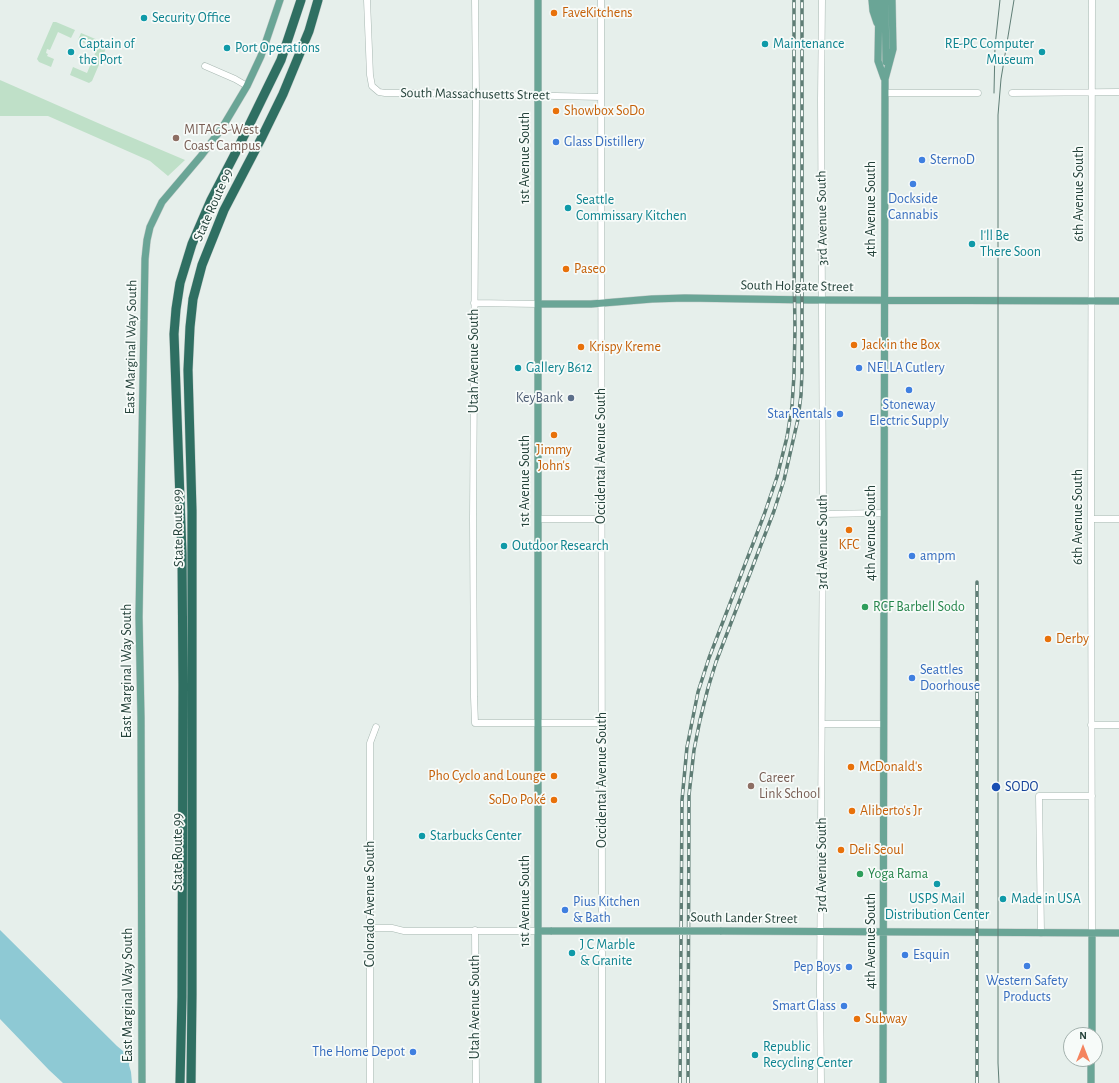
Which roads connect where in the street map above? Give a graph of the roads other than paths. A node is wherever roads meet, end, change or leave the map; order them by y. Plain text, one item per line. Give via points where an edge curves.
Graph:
1 (280, 0) edge
2 (301, 0) edge
3 (318, 0) edge
4 (367, 0) edge
5 (475, 0) edge
6 (538, 0) edge
7 (601, 0) edge
8 (822, 0) edge
9 (872, 0) edge
10 (879, 0) edge
11 (885, 0) edge
12 (892, 0) edge
13 (1092, 0) edge
14 (879, 28) junction
15 (205, 66) dead end
16 (884, 79) junction
17 (247, 86) junction
18 (1119, 92) edge
19 (885, 93) junction
20 (978, 93) dead end
21 (1012, 93) dead end
22 (1092, 93) junction
23 (476, 94) junction
24 (538, 96) junction
25 (601, 97) junction
26 (822, 300) junction
27 (884, 300) junction
28 (1092, 301) junction
29 (1119, 301) edge
30 (601, 303) junction
31 (474, 304) junction
32 (538, 304) junction
33 (884, 513) junction
34 (823, 514) junction
35 (538, 519) junction
36 (601, 519) junction
37 (1091, 519) junction
38 (1119, 519) edge
39 (538, 723) junction
40 (602, 723) junction
41 (822, 724) junction
42 (883, 724) junction
43 (1119, 725) edge
44 (1092, 726) junction
45 (376, 727) dead end
46 (1092, 796) junction
47 (602, 911) dead end
48 (369, 928) junction
49 (475, 930) junction
50 (538, 931) junction
51 (821, 932) junction
52 (884, 932) junction
53 (1041, 933) junction
54 (1092, 933) junction
55 (1119, 933) edge
56 (602, 952) dead end
57 (1092, 1027) edge
58 (1092, 1067) edge
59 (142, 1083) edge
60 (180, 1083) edge
61 (191, 1083) edge
62 (370, 1083) edge
63 (476, 1083) edge
64 (538, 1083) edge
65 (602, 1083) edge
66 (821, 1083) edge
67 (883, 1083) edge
68 (1091, 1083) edge

1 - 17 main road, East Marginal Way South
2 - 60 highway, State Route 99 via 281,60 211,200 190,250 176,309 174,334 182,554 183,693
3 - 61 highway, State Route 99 via 309,31 283,94 224,210 205,257 193,299 188,370 192,511
4 - 23 street, South Massachusetts Street via 369,70 375,89 384,93
5 - 23 street, Utah Avenue South
6 - 24 main road, 1st Avenue South
7 - 25 street, Occidental Avenue South
8 - 26 street, 3rd Avenue South
9 - 14 main road
10 - 14 main road, 4th Avenue South
11 - 16 main road
12 - 16 main road, 4th Avenue South via 893,49
13 - 22 street, 6th Avenue South
14 - 16 main road, 4th Avenue South via 878,61
15 - 17 street
16 - 19 main road, 4th Avenue South
17 - 59 main road, East Marginal Way South via 222,128 162,202 147,240 139,617
18 - 22 street
19 - 20 street
19 - 27 main road, 4th Avenue South
21 - 22 street
22 - 28 street, 6th Avenue South
23 - 24 street, South Massachusetts Street
23 - 31 street, Utah Avenue South
24 - 25 street, South Massachusetts Street
24 - 32 main road, 1st Avenue South
25 - 30 street, Occidental Avenue South
26 - 27 main road, South Holgate Street
26 - 30 main road, South Holgate Street via 685,298
26 - 34 street, 3rd Avenue South
27 - 28 main road, South Holgate Street
27 - 33 main road, 4th Avenue South
28 - 29 main road, South Holgate Street
28 - 37 street, 6th Avenue South
30 - 32 main road, South Holgate Street
30 - 36 street, Occidental Avenue South
31 - 32 street, South Holgate Street
31 - 39 street, Utah Avenue South via 475,723
32 - 35 main road, 1st Avenue South
33 - 34 street
33 - 42 main road, 4th Avenue South
34 - 41 street, 3rd Avenue South
35 - 36 street
35 - 39 main road, 1st Avenue South
36 - 40 street, Occidental Avenue South
37 - 38 street
37 - 44 street, 6th Avenue South
39 - 40 street
39 - 50 main road, 1st Avenue South
40 - 47 street, Occidental Avenue South
41 - 42 street
41 - 51 street, 3rd Avenue South
42 - 52 main road, 4th Avenue South
43 - 44 street
44 - 46 street, 6th Avenue South
45 - 48 street, Colorado Avenue South via 370,743
46 - 53 street via 1039,796
46 - 54 street, 6th Avenue South
48 - 49 street, South Lander Street via 404,931
48 - 62 street, Colorado Avenue South
49 - 50 street, South Lander Street
49 - 63 street, Utah Avenue South
50 - 51 main road, South Lander Street, bridge
50 - 64 main road, 1st Avenue South
51 - 52 main road, South Lander Street
51 - 66 street, 3rd Avenue South
52 - 53 main road, South Lander Street
52 - 67 main road, 4th Avenue South
53 - 54 main road, South Lander Street
54 - 55 main road, South Lander Street
54 - 57 main road, 6th Avenue South
56 - 65 street
58 - 68 main road

